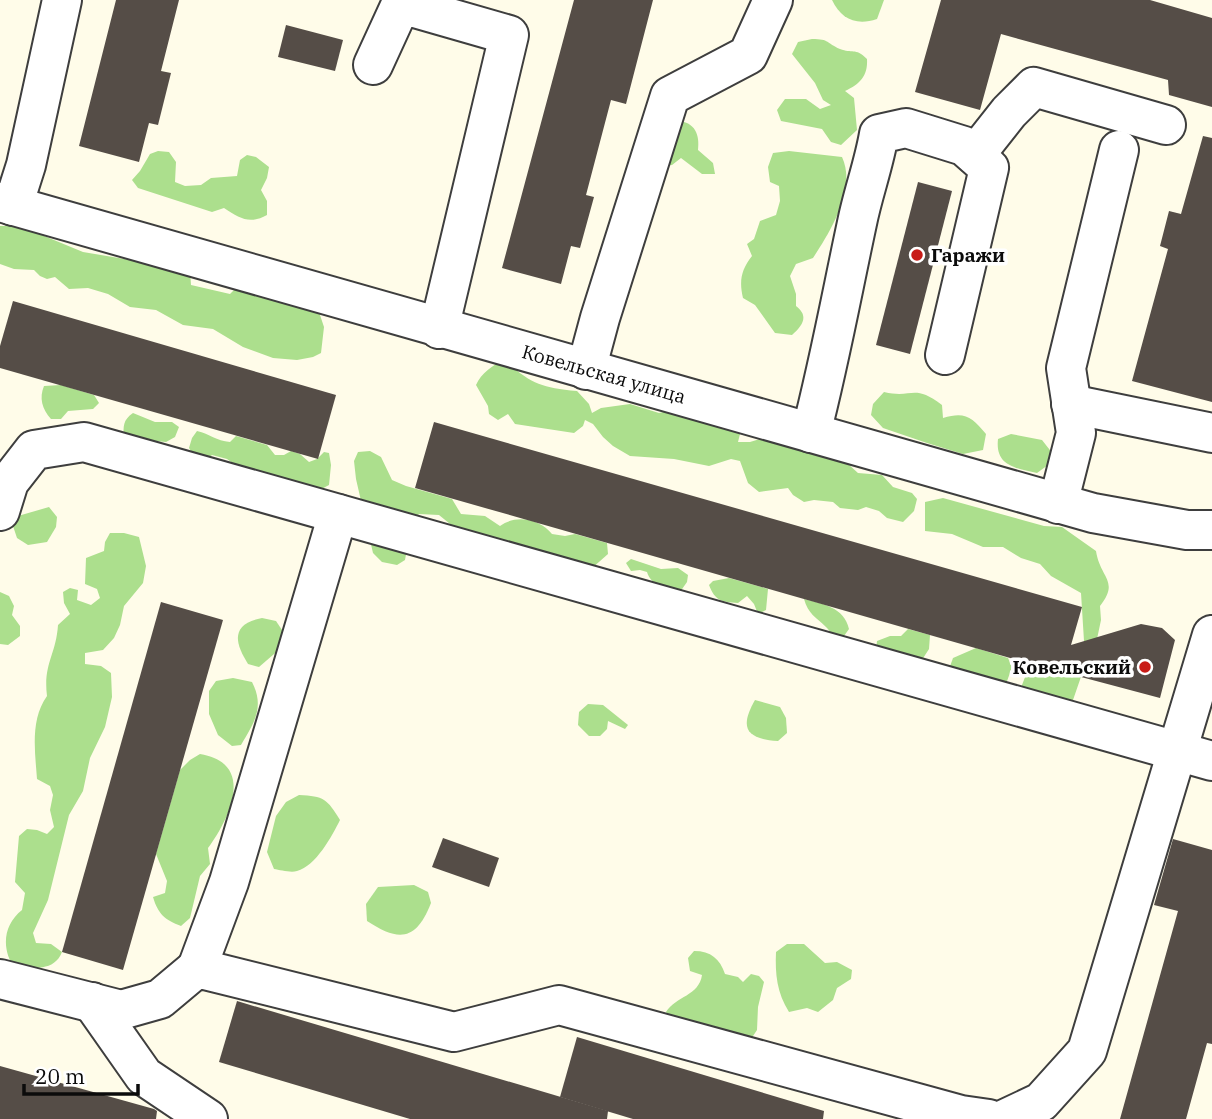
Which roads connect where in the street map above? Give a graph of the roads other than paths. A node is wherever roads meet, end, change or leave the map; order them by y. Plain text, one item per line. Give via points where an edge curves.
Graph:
1 (62, 0) edge
2 (772, 0) edge
3 (373, 65) dead end
4 (1166, 125) dead end
5 (1119, 150) dead end
6 (975, 155) junction
7 (6, 204) edge
8 (439, 329) junction
9 (945, 355) dead end
10 (586, 370) junction
11 (1072, 404) junction
12 (811, 433) junction
13 (1212, 433) edge
14 (1058, 503) junction
15 (0, 512) edge
16 (338, 514) junction
17 (1212, 530) edge
18 (1212, 635) edge
19 (1195, 756) edge
20 (197, 968) junction
21 (0, 979) edge
22 (92, 1003) junction
23 (208, 1119) edge
24 (989, 1119) edge
25 (1005, 1119) edge

1 - 7 street via 26,165
2 - 10 street via 748,55 670,96
3 - 8 street via 401,4 509,35
4 - 6 street via 1034,87
5 - 11 street via 1066,368
6 - 9 street via 989,168
6 - 12 street via 964,146 906,128 879,134
7 - 8 street, Ковельская улица
8 - 10 street, Ковельская улица
10 - 12 street, Ковельская улица
11 - 13 street
11 - 14 street via 1076,433
12 - 14 street, Ковельская улица
14 - 17 street, Ковельская улица via 1187,530
15 - 16 street via 9,482 34,450 84,442
16 - 19 street
16 - 20 street via 229,882
18 - 19 street
19 - 25 street via 1087,1052 1041,1102
20 - 22 street via 160,999 121,1010
20 - 24 street via 454,1032 559,1005
21 - 22 street
22 - 23 street via 144,1076

